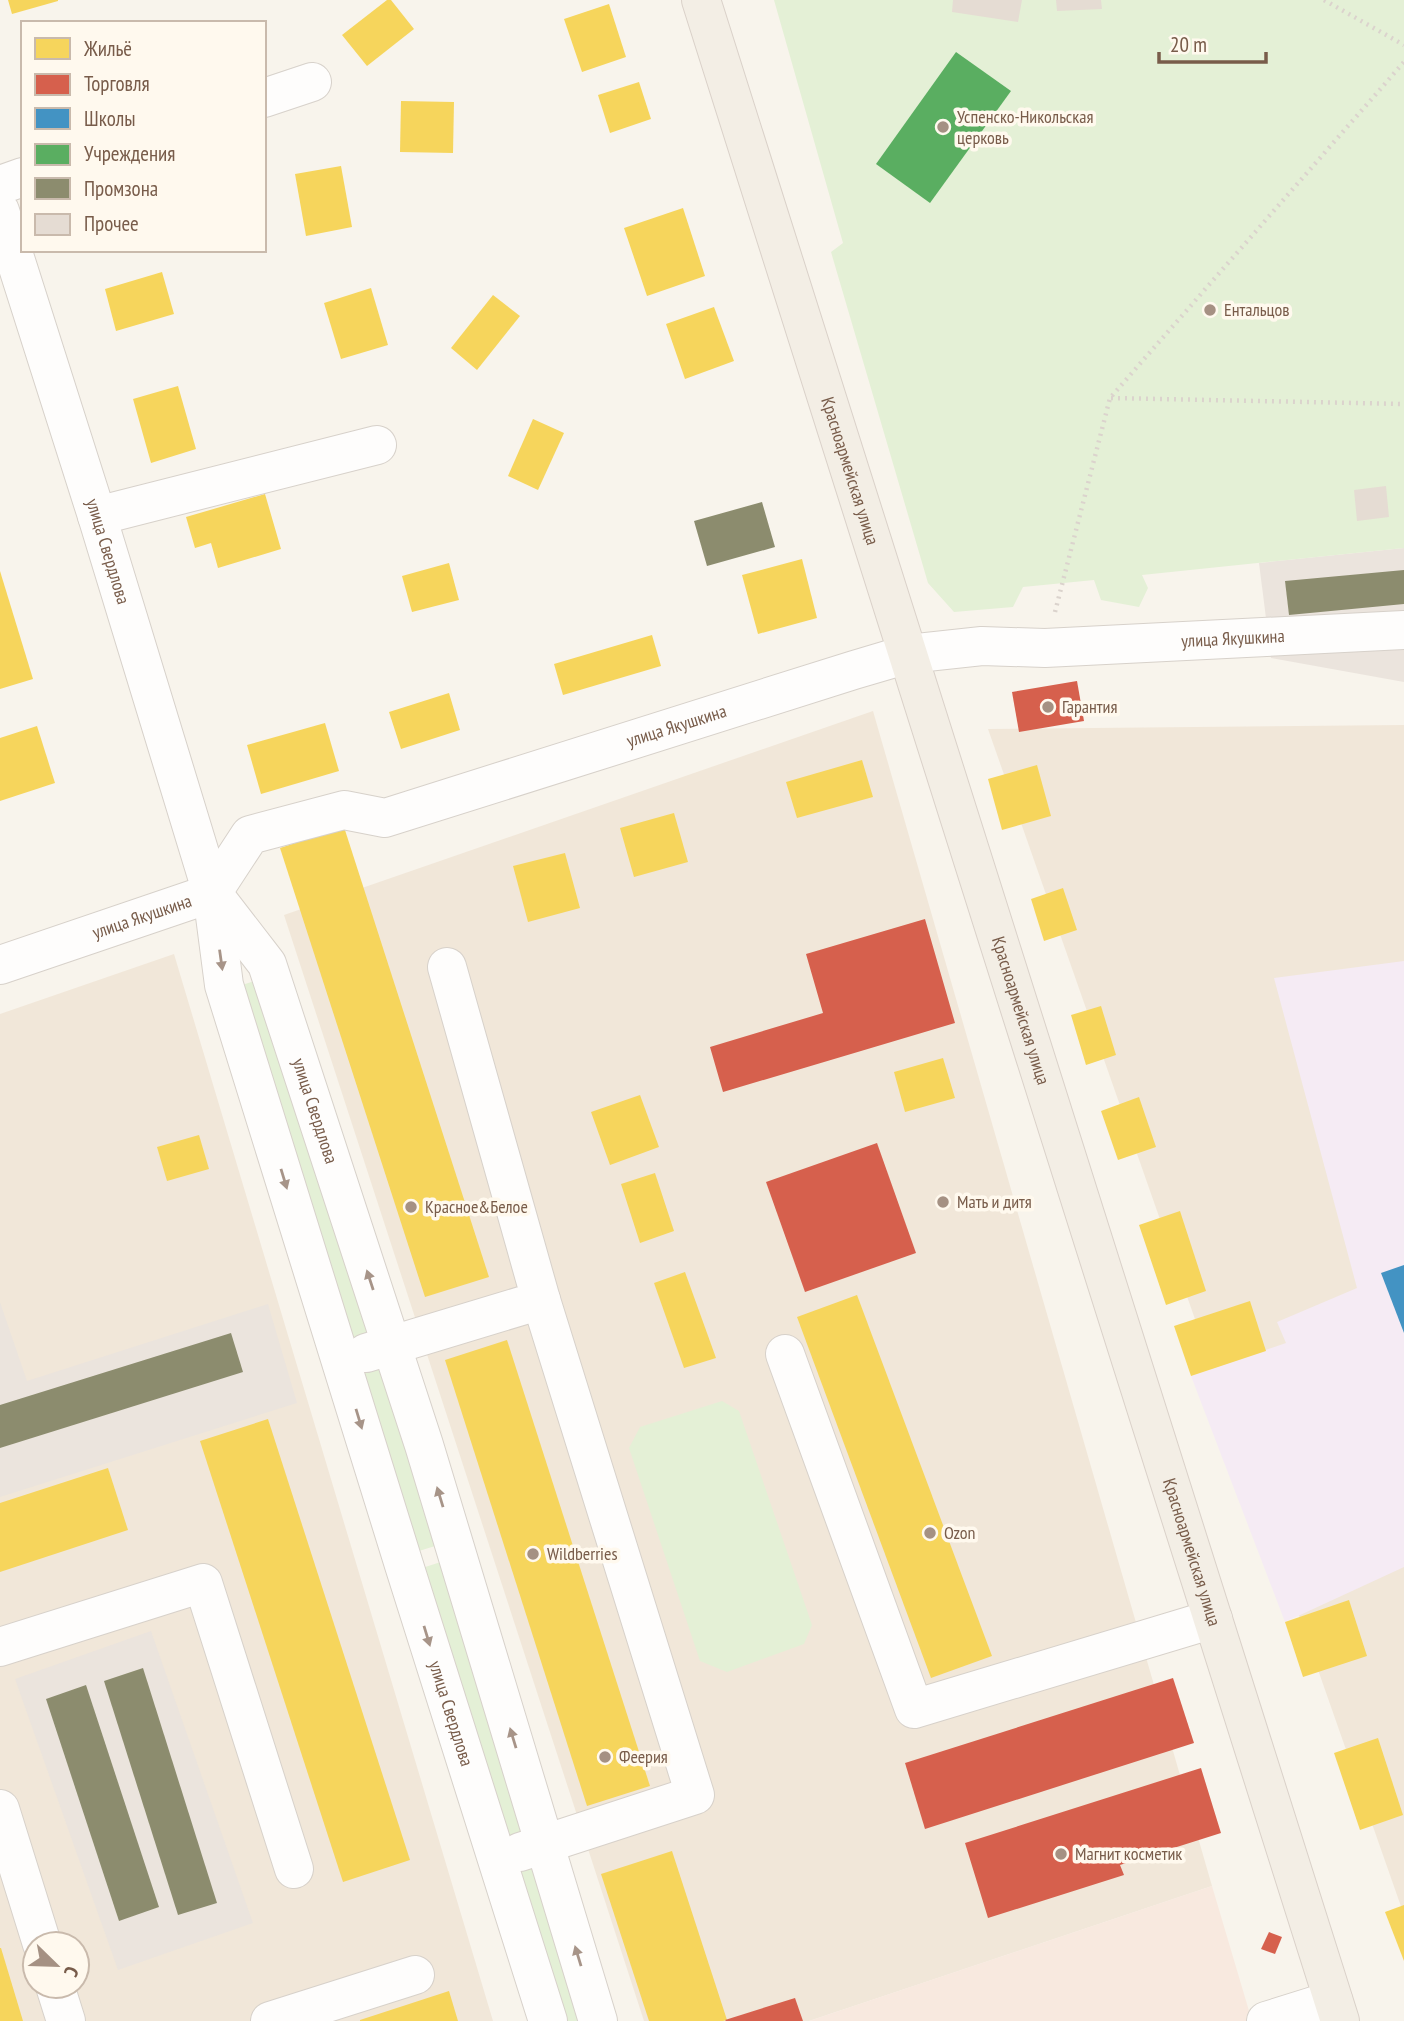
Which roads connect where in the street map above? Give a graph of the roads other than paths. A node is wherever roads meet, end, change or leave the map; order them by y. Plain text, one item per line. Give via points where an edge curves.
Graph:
1 (701, 0) edge
2 (312, 82) dead end
3 (266, 97) edge
4 (21, 178) edge
5 (0, 184) edge
6 (0, 211) edge
7 (377, 445) dead end
8 (97, 516) junction
9 (1404, 630) edge
10 (908, 654) junction
11 (212, 893) junction
12 (0, 965) edge
13 (447, 967) dead end
14 (541, 1300) junction
15 (391, 1345) junction
16 (785, 1354) dead end
17 (341, 1361) junction
18 (456, 1550) junction
19 (404, 1565) junction
20 (1213, 1619) junction
21 (0, 1647) edge
22 (0, 1809) edge
23 (545, 1843) junction
24 (498, 1860) junction
25 (294, 1869) dead end
26 (38, 1930) edge
27 (415, 1975) dead end
28 (59, 2000) edge
29 (1336, 2010) edge
30 (66, 2021) edge
31 (270, 2021) edge
32 (548, 2021) edge
33 (598, 2021) edge
34 (1266, 2021) edge

1 - 10 main road, Красноармейская улица
2 - 3 street
4 - 5 street
6 - 8 street, улица Свердлова
7 - 8 street
8 - 11 street, улица Свердлова
9 - 10 street, улица Якушкина via 1045,648 982,646
10 - 11 street, улица Якушкина via 385,818 344,810 250,835
10 - 20 main road, Красноармейская улица
11 - 12 street, улица Якушкина
15 -> 11 street, улица Свердлова via 267,964
11 -> 17 street, улица Свердлова via 225,985
13 - 14 street
14 - 15 street
14 - 23 street via 695,1795
15 - 17 street
18 -> 15 street, улица Свердлова
16 - 20 street via 914,1709
17 -> 19 street, улица Свердлова
18 - 19 street
23 -> 18 street, улица Свердлова
19 -> 24 street, улица Свердлова
20 - 29 main road, Красноармейская улица
21 - 25 street via 203,1583
22 - 26 street
23 - 24 street
33 -> 23 street, улица Свердлова
24 - 32 street, улица Свердлова
27 - 31 street
28 - 30 street
29 - 34 street

